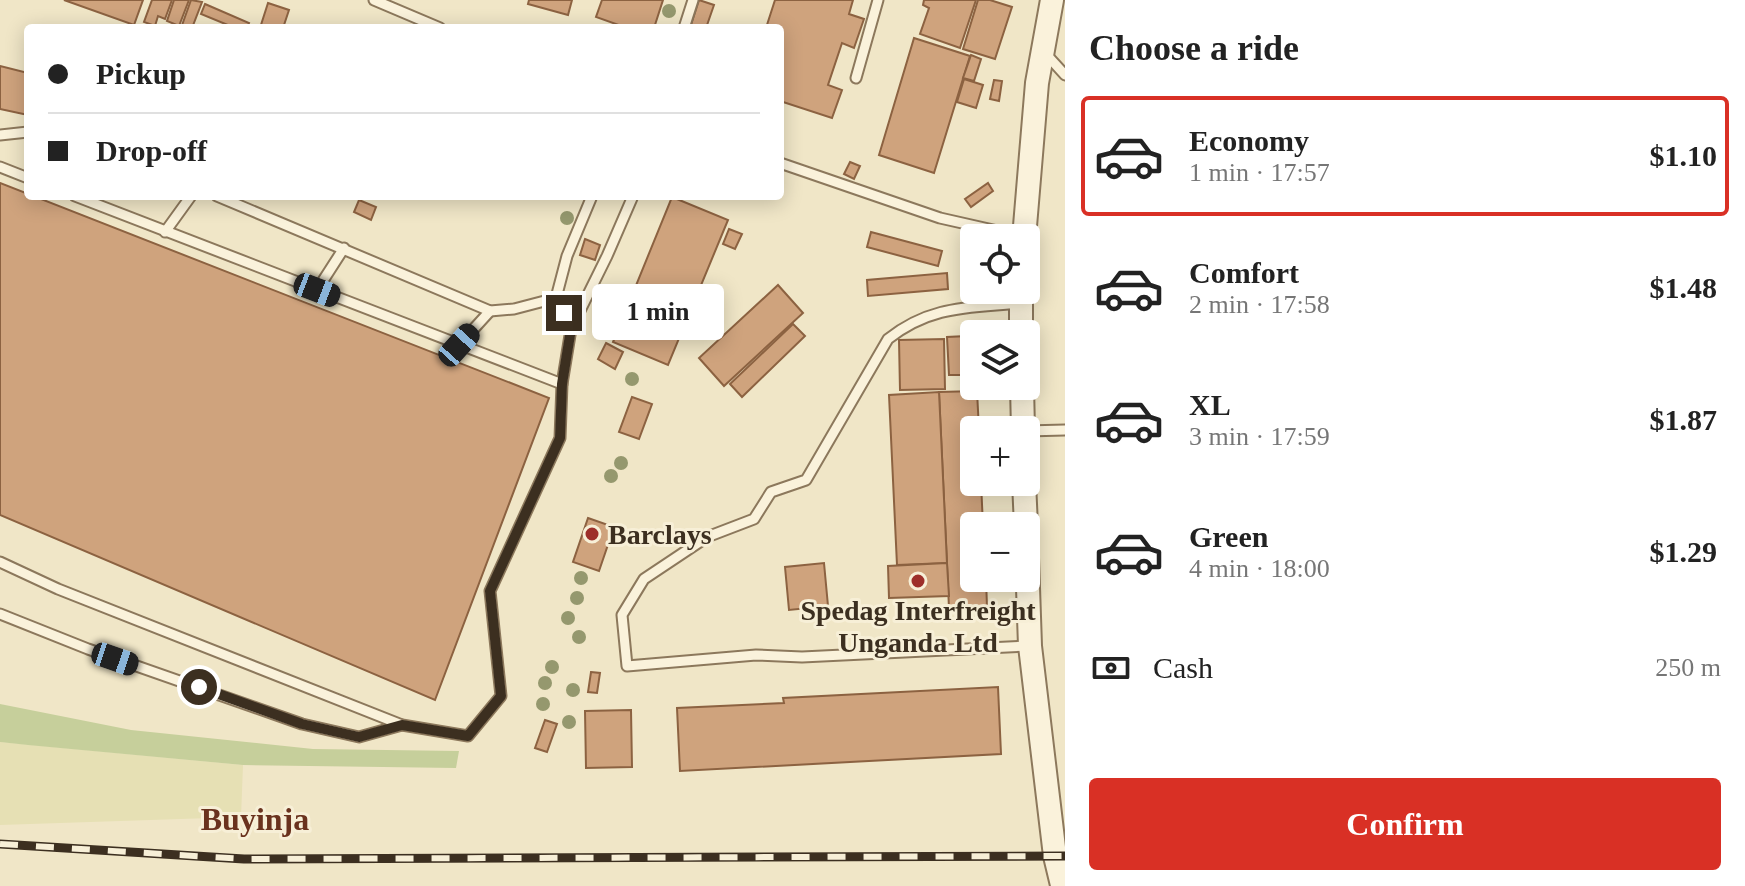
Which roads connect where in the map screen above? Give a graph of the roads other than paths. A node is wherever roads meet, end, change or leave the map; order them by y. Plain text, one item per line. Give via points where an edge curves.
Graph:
1 (374, 0) edge
2 (693, 0) edge
3 (878, 0) edge
4 (1054, 0) edge
5 (1065, 2) edge
6 (431, 24) edge
7 (685, 24) edge
8 (1043, 51) junction
9 (1065, 75) edge
10 (856, 78) dead end
11 (24, 132) edge
12 (0, 135) edge
13 (784, 164) edge
14 (0, 167) edge
15 (24, 176) edge
16 (85, 200) edge
17 (188, 200) edge
18 (227, 200) edge
19 (590, 200) edge
20 (631, 200) edge
21 (965, 224) edge
22 (1025, 224) edge
23 (165, 232) junction
24 (344, 248) junction
25 (317, 290) junction
26 (556, 298) junction
27 (977, 304) edge
28 (490, 311) junction
29 (571, 329) junction
30 (459, 345) junction
31 (562, 384) junction
32 (1065, 430) edge
33 (1040, 431) edge
34 (0, 562) edge
35 (1028, 592) edge
36 (0, 614) edge
37 (1030, 646) junction
38 (402, 725) junction
39 (1061, 885) edge

1 - 6 lane
2 - 7 lane
3 - 10 lane
4 - 5 lane
4 - 8 street
8 - 9 lane
8 - 22 street
11 - 12 lane
13 - 21 lane
14 - 15 lane
16 - 23 lane
17 - 23 lane
18 - 24 lane
19 - 26 lane
20 - 29 lane
23 - 25 lane
24 - 25 lane
24 - 28 lane
25 - 30 lane
26 - 28 lane
26 - 29 lane
27 - 37 lane via 938,311 908,323 888,339 806,480 771,492 754,519 707,537 644,579 622,615 627,666 756,655
28 - 30 lane
29 - 31 lane
30 - 31 lane
31 - 38 lane via 560,438 490,591 501,696 468,736
32 - 33 lane
34 - 38 lane
35 - 37 street
36 - 38 lane via 302,724 359,737
37 - 39 street

